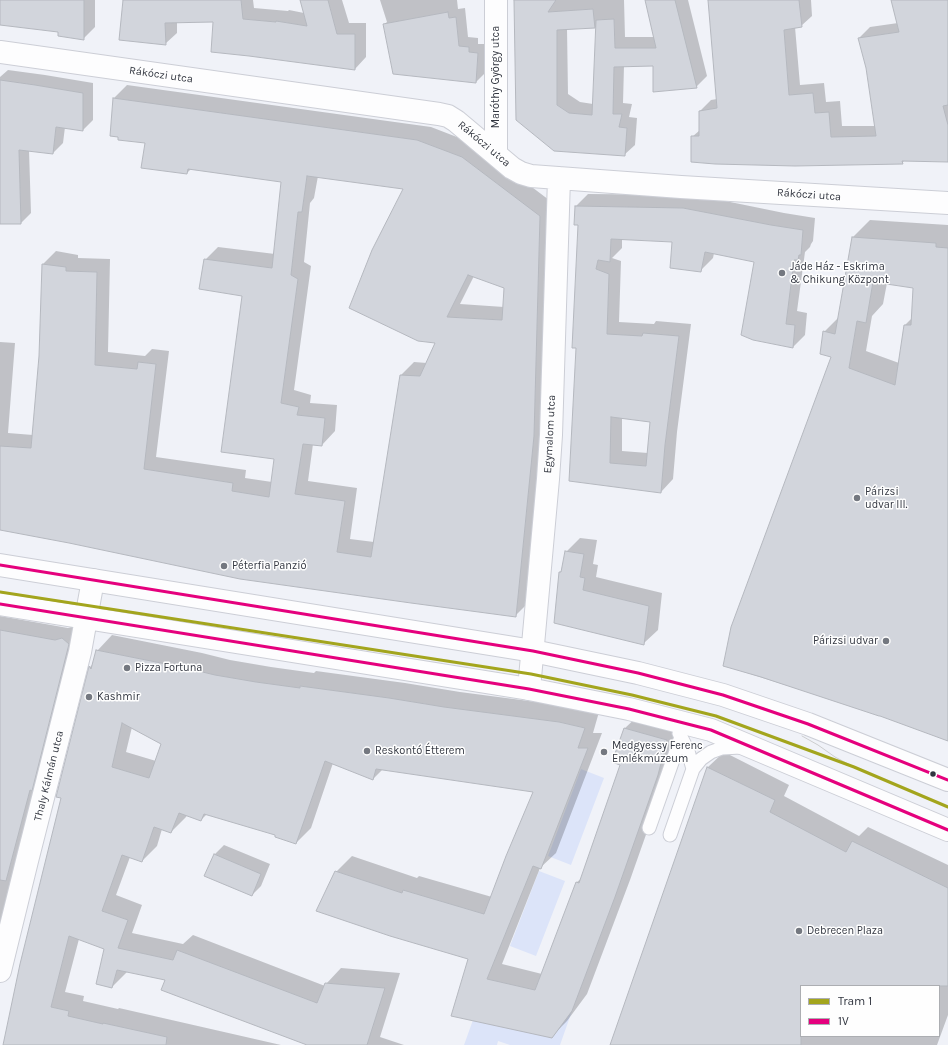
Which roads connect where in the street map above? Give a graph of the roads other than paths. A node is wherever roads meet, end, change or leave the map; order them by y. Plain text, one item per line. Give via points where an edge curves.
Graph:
1 (496, 0) edge
2 (0, 52) edge
3 (496, 154) junction
4 (559, 178) junction
5 (948, 203) edge
6 (0, 565) edge
7 (93, 580) junction
8 (0, 604) edge
9 (86, 619) junction
10 (533, 651) junction
11 (529, 689) junction
12 (652, 714) junction
13 (681, 737) junction
14 (755, 748) junction
15 (692, 769) junction
16 (948, 780) edge
17 (649, 828) dead end
18 (948, 830) edge
19 (670, 835) dead end
20 (0, 971) edge

1 - 3 street, Maróthy György utca
2 - 3 street, Rákóczi utca via 440,114 456,120
3 - 4 street, Rákóczi utca via 521,173
4 - 5 street, Rákóczi utca
4 - 10 street, Egymalom utca via 551,435
6 - 7 street
7 - 9 street, Thaly Kálmán utca
7 - 10 street
8 - 9 street
9 - 11 street
9 - 20 street, Thaly Kálmán utca via 80,652
10 - 11 street, Egymalom utca
10 - 16 street via 638,673 723,695 808,724
11 - 12 street
12 - 13 lane via 671,723
12 - 14 street via 711,730
13 - 15 lane via 688,751
13 - 17 lane
14 - 15 lane via 722,748 701,759
14 - 18 street
15 - 19 lane

